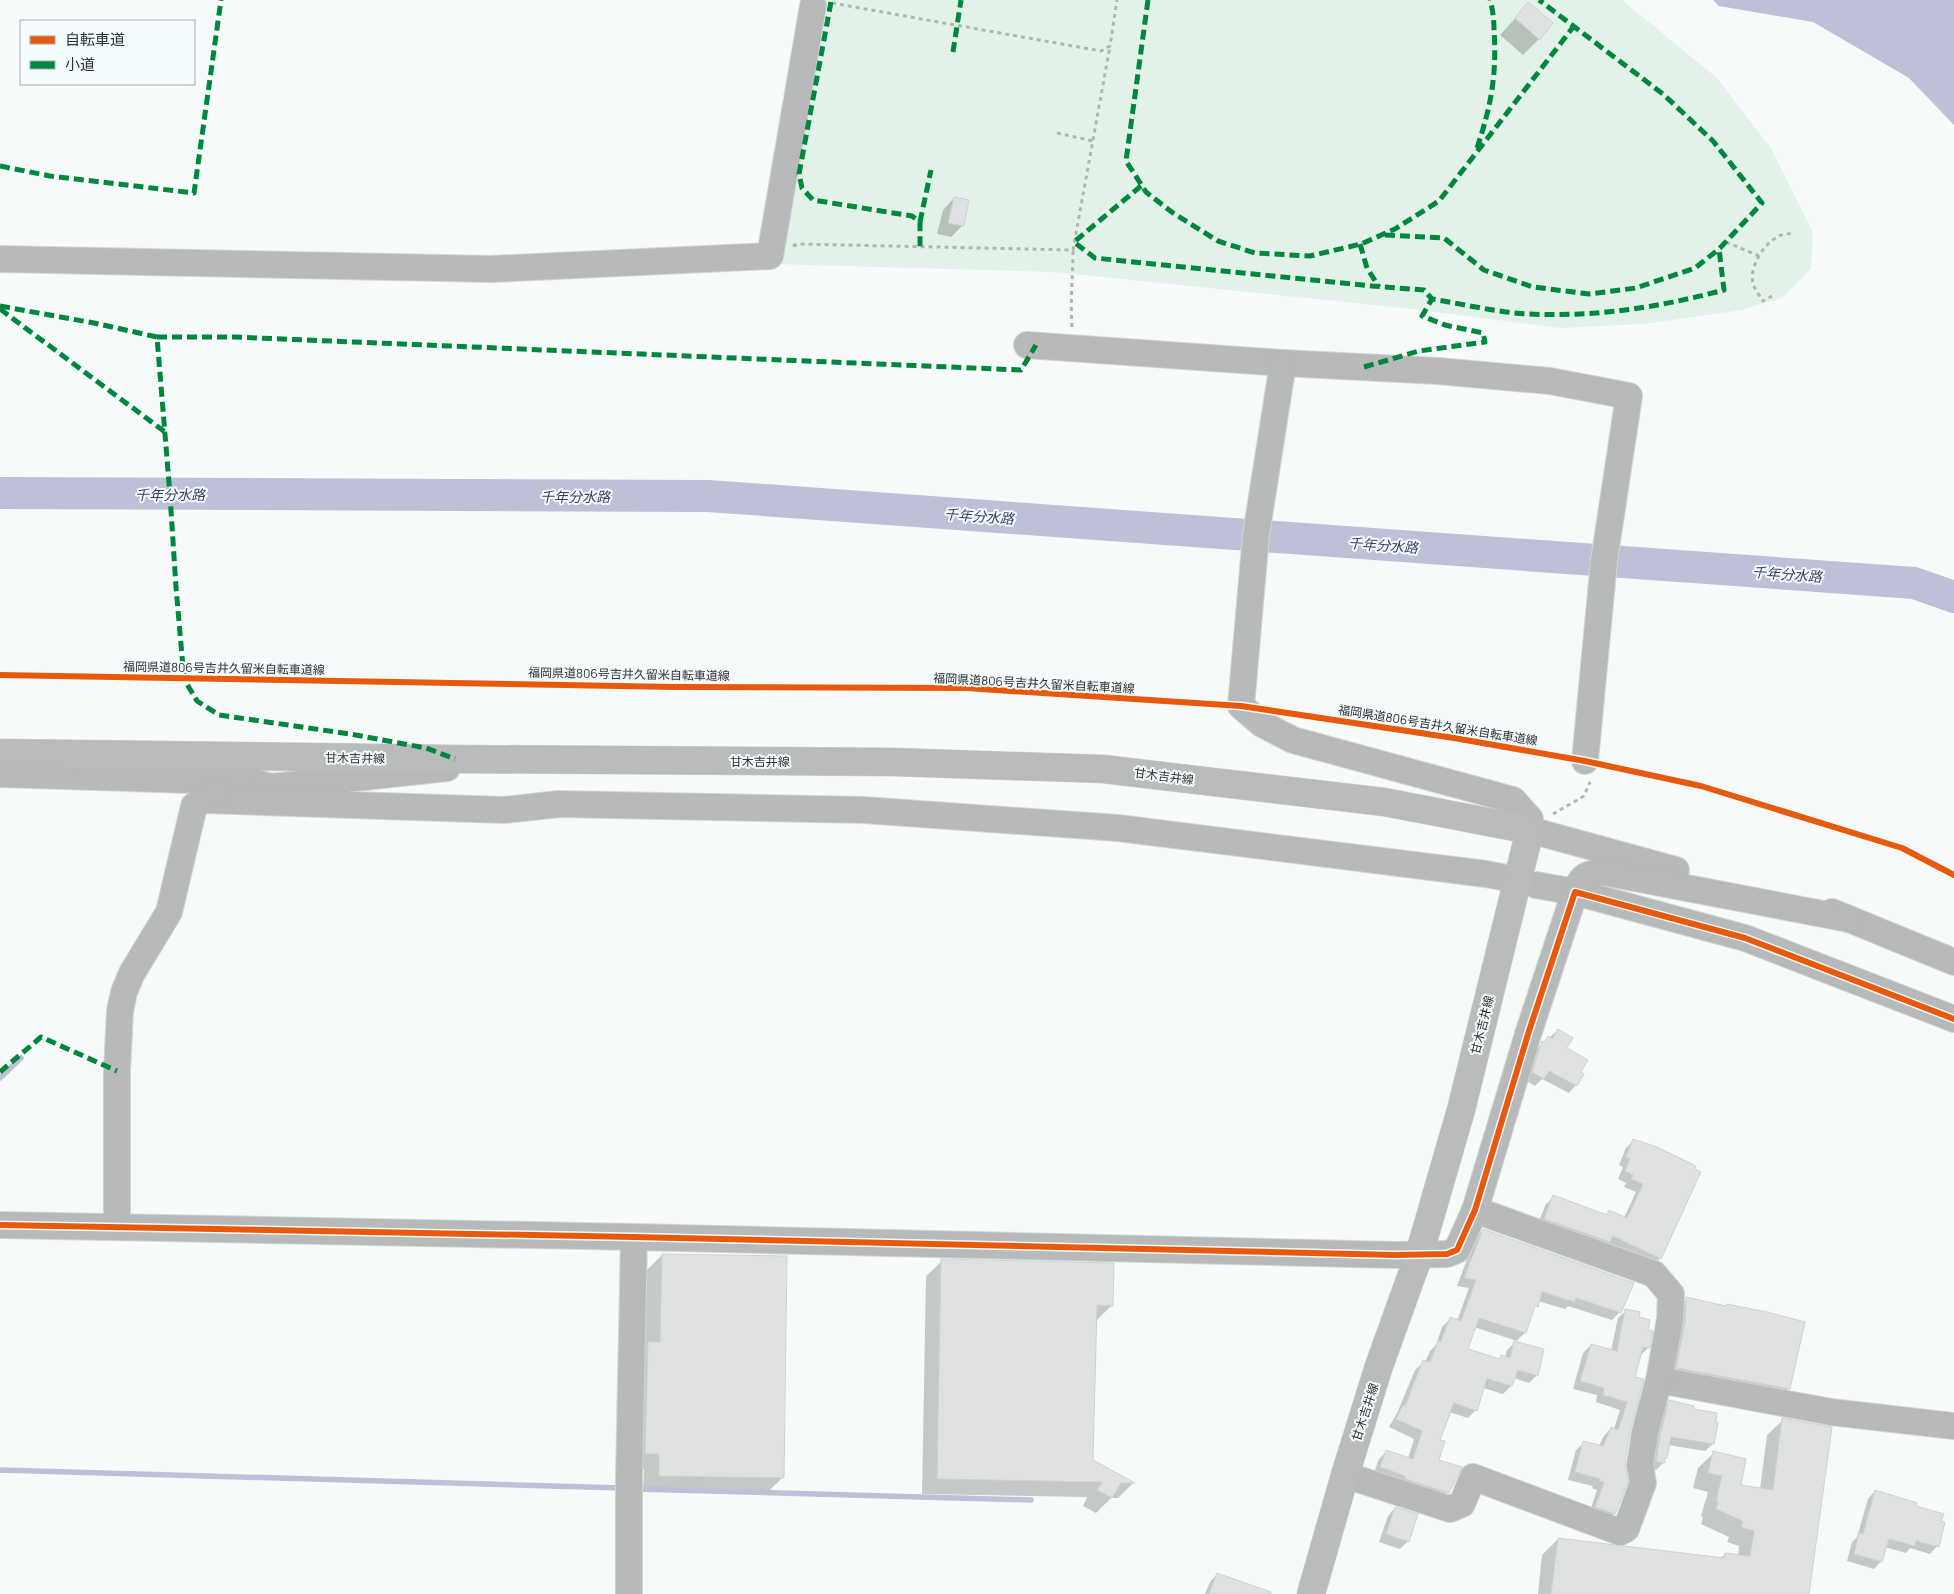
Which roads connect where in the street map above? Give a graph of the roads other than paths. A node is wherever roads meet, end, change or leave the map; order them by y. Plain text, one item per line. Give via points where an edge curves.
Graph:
1 (811, 2) edge
2 (0, 259) edge
3 (1027, 344) dead end
4 (1283, 362) junction
5 (0, 752) edge
6 (455, 759) junction
7 (1592, 762) road end
8 (0, 774) edge
9 (271, 787) junction
10 (204, 800) junction
11 (1530, 824) junction
12 (1502, 877) dead end
13 (1536, 885) dead end
14 (1575, 892) junction
15 (1849, 919) junction
16 (1954, 962) edge
17 (1954, 1019) edge
18 (1474, 1210) junction
19 (0, 1225) edge
20 (116, 1227) junction
21 (634, 1237) junction
22 (1419, 1255) junction
23 (1659, 1380) junction
24 (1954, 1426) edge
25 (1344, 1475) junction
26 (629, 1594) edge
27 (1311, 1594) edge

1 - 2 street via 770,256 491,269
3 - 4 street
4 - 7 street via 1550,381 1628,396 1604,561
4 - 11 street via 1256,535 1241,706 1262,724 1293,740 1513,800
5 - 6 main road, 甘木吉井線
6 - 9 street via 447,768
6 - 11 main road, 甘木吉井線 via 894,762 1103,768 1384,802
8 - 9 street via 254,782
9 - 10 street via 214,793
10 - 12 street via 504,810 559,804 864,810 1118,828
10 - 20 street via 194,806 169,912 132,973 120,1011
11 - 15 street
11 - 22 main road, 甘木吉井線 via 1461,1110
13 - 14 street
14 - 15 street via 1589,872 1604,872
14 - 17 street via 1745,938
14 - 18 street
15 - 16 street
18 - 22 street via 1457,1250 1447,1254
18 - 23 street via 1654,1274 1671,1294
19 - 20 street
20 - 21 street
21 - 22 street
21 - 26 street
22 - 25 main road, 甘木吉井線
23 - 24 street via 1830,1412
23 - 25 street via 1642,1448 1643,1484 1626,1529 1620,1532 1474,1477 1462,1504 1450,1509
25 - 27 main road, 甘木吉井線

